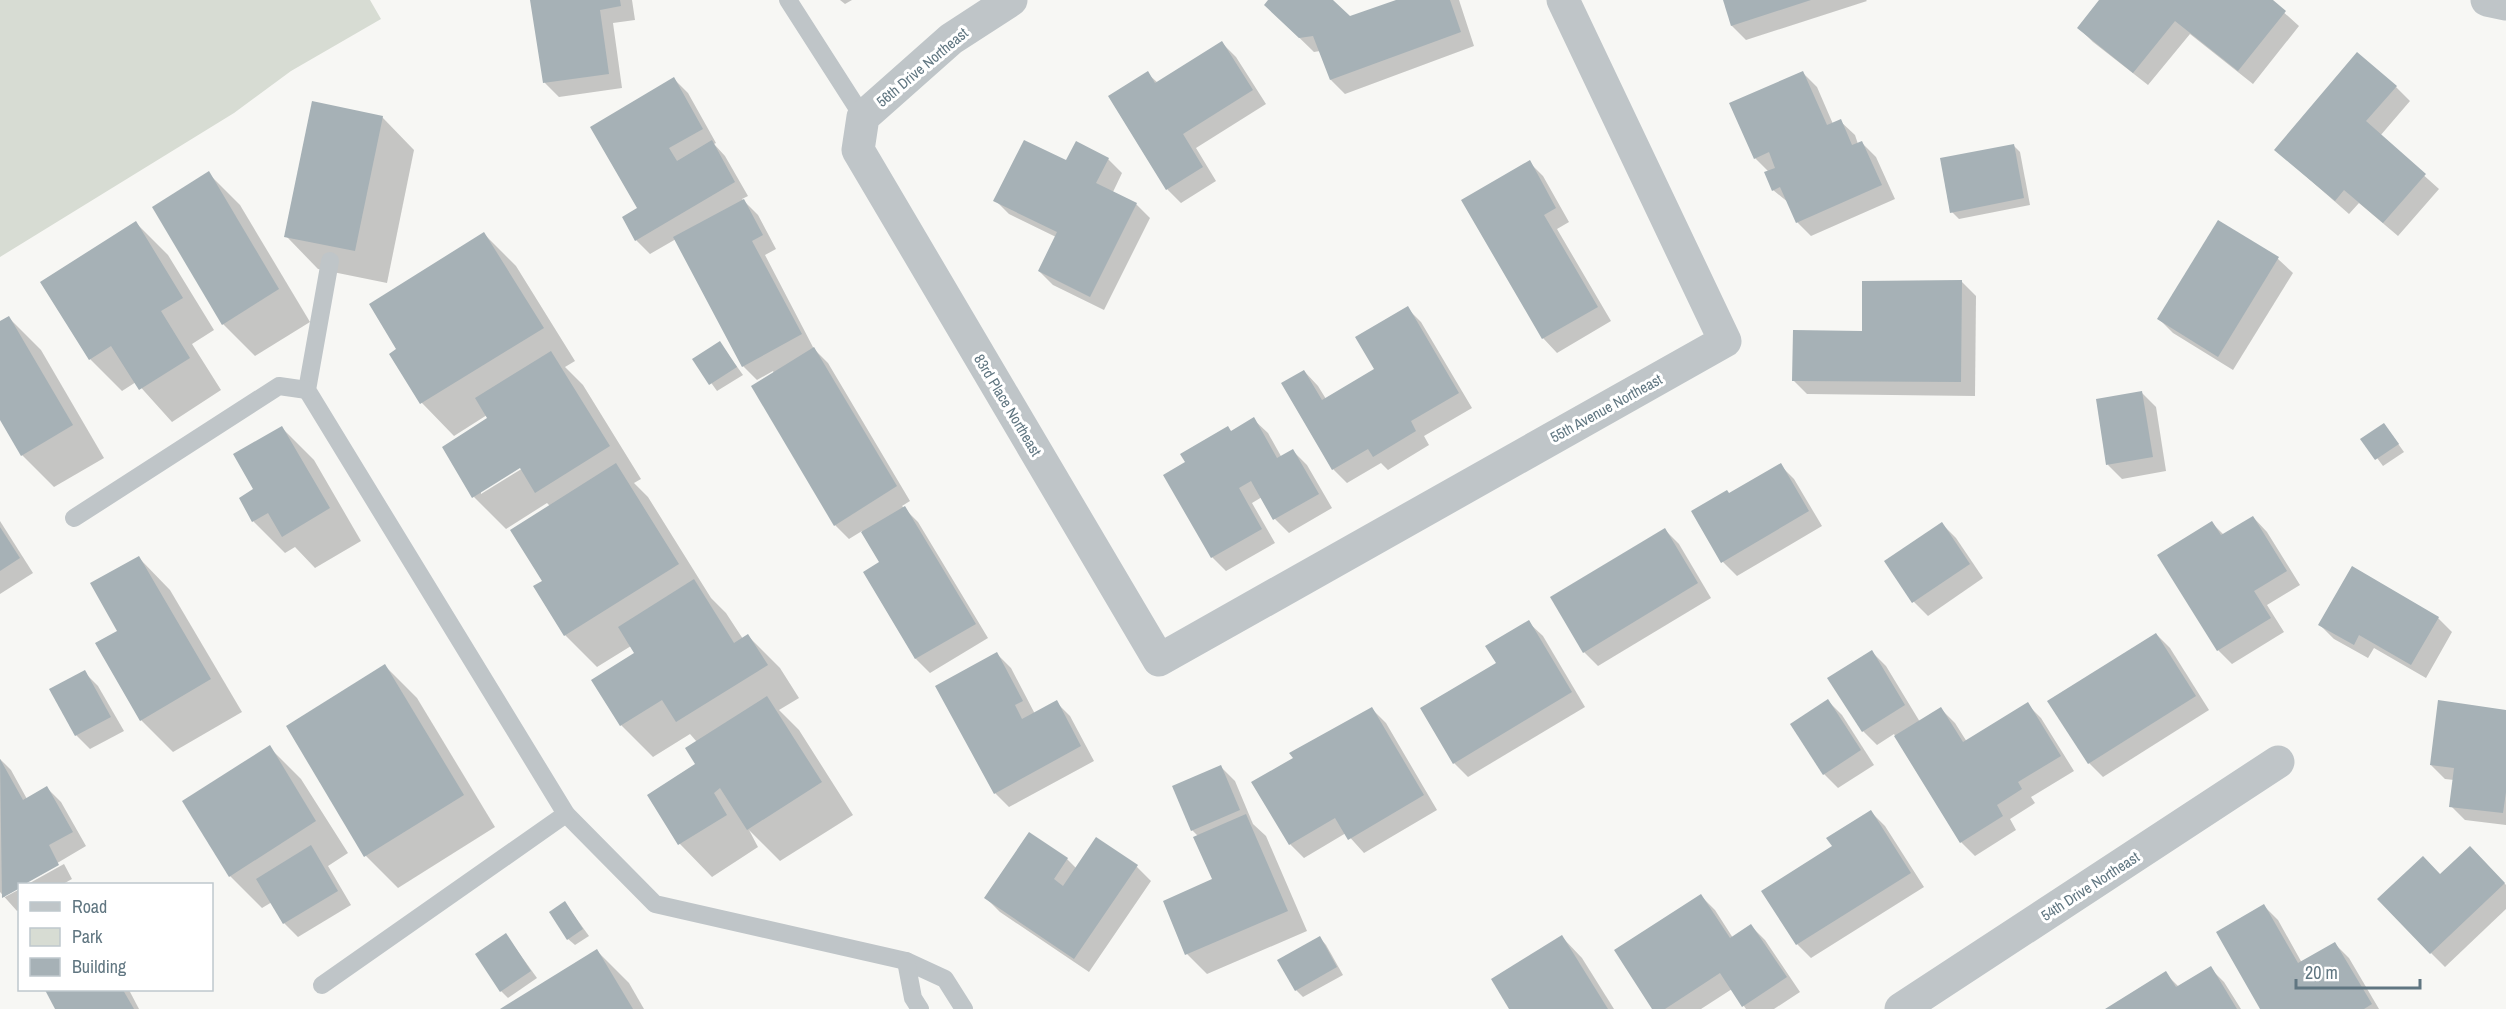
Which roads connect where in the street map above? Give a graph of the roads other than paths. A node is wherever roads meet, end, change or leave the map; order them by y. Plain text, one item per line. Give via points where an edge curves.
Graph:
1 (788, 0) edge
2 (1011, 0) edge
3 (1563, 0) edge
4 (2487, 0) edge
5 (2506, 4) edge
6 (863, 117) junction
7 (858, 150) joint
8 (330, 261) dead end
9 (307, 390) junction
10 (74, 518) dead end
11 (1159, 660) joint
12 (2278, 762) dead end
13 (567, 814) junction
14 (906, 961) junction
15 (321, 985) dead end
16 (920, 1009) edge
17 (964, 1009) edge
18 (1901, 1009) edge

1 - 6 lane
2 - 6 street, 56th Drive Northeast via 951,39
3 - 11 street, 55th Avenue Northeast via 1725,341
4 - 5 street
6 - 7 street, 56th Drive Northeast
7 - 11 street, 83rd Place Northeast
8 - 9 lane
9 - 10 lane via 279,386
9 - 13 lane
12 - 18 street, 54th Drive Northeast
13 - 14 lane via 655,904
13 - 15 lane
14 - 16 lane via 913,998
14 - 17 lane via 945,979

